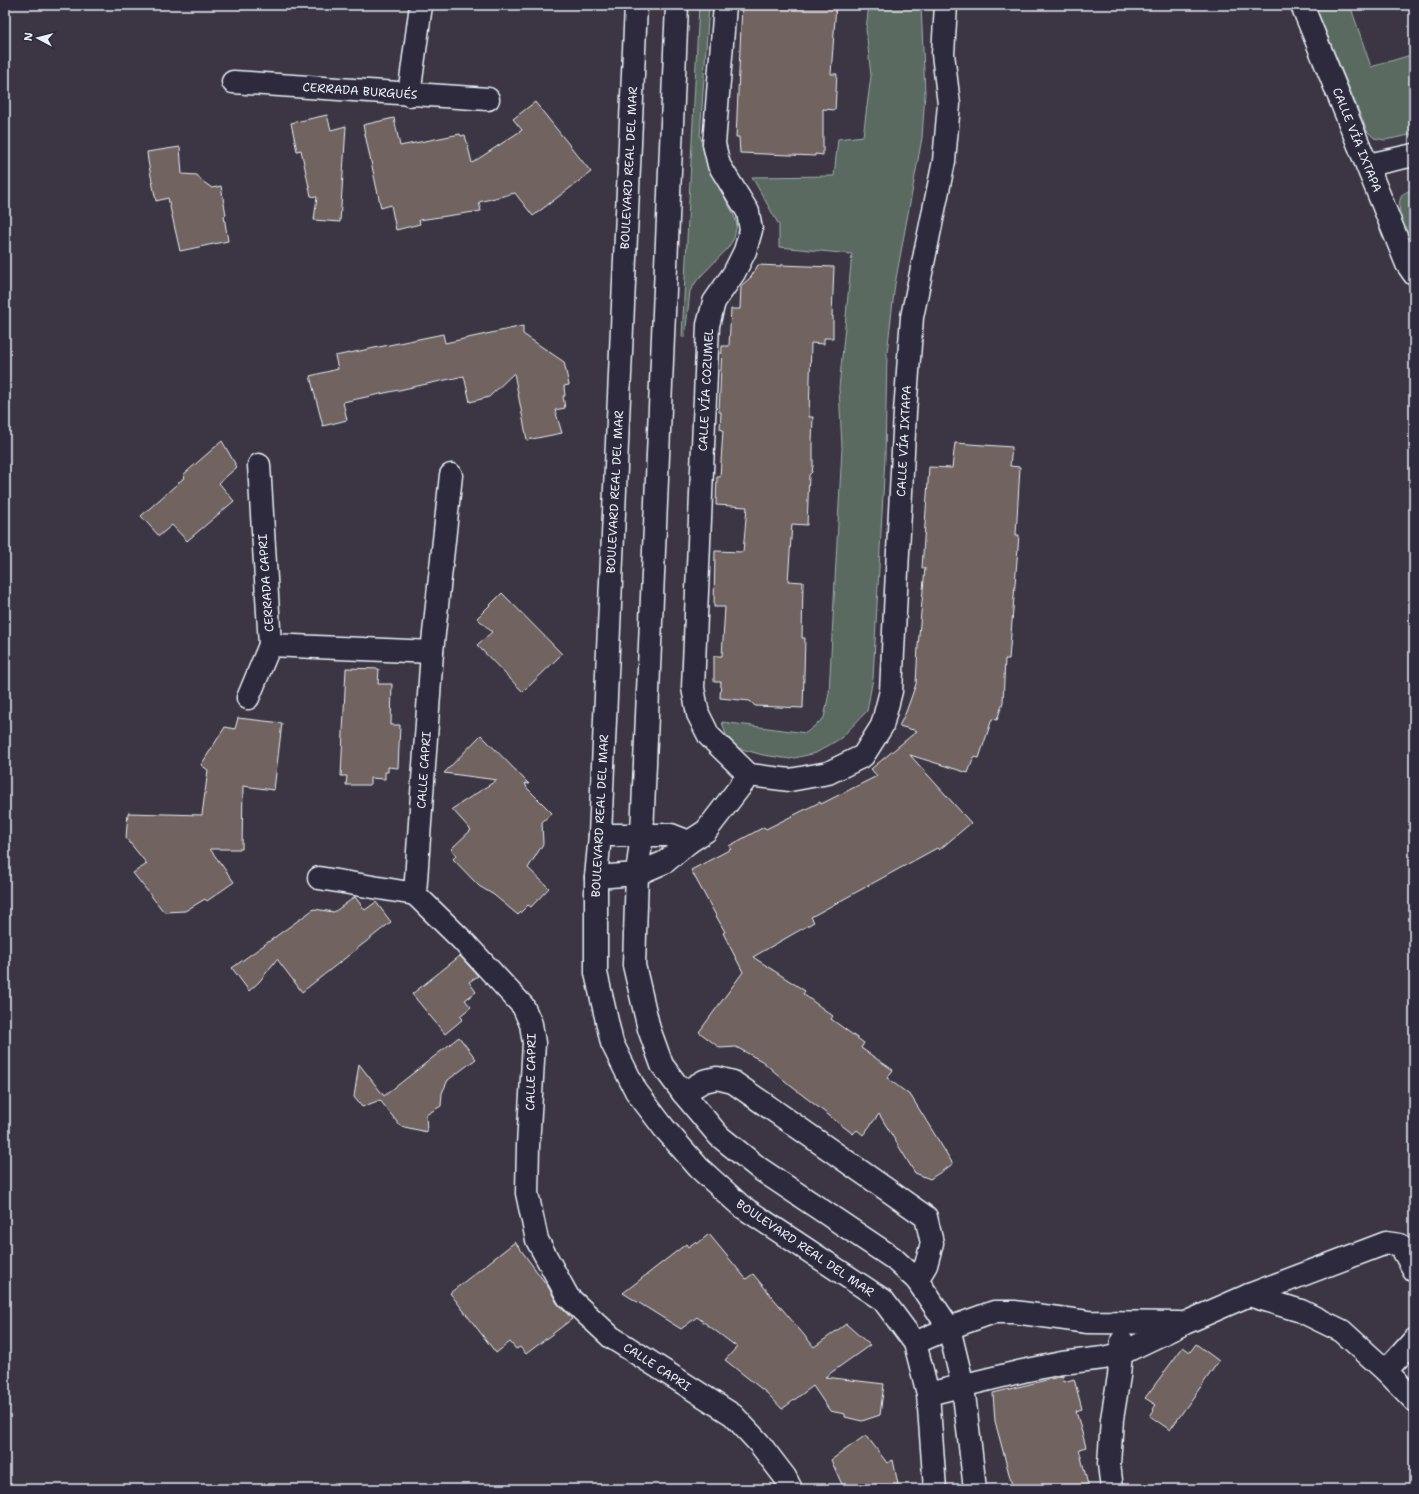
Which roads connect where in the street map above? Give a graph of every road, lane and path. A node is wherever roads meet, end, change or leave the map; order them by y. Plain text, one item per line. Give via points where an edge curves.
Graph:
1 (421, 5) edge
2 (636, 5) edge
3 (677, 5) edge
4 (725, 5) edge
5 (946, 5) edge
6 (1302, 5) edge
7 (233, 82) dead end
8 (409, 95) junction
9 (488, 99) dead end
10 (1414, 155) edge
11 (1368, 165) junction
12 (1414, 274) edge
13 (259, 465) dead end
14 (451, 475) dead end
15 (270, 645) junction
16 (432, 652) junction
17 (248, 698) dead end
18 (749, 774) junction
19 (642, 834) junction
20 (600, 835) junction
21 (689, 842) junction
22 (637, 874) junction
23 (596, 877) junction
24 (319, 878) dead end
25 (415, 894) junction
26 (683, 1093) junction
27 (1414, 1270) edge
28 (917, 1280) junction
29 (1249, 1295) junction
30 (1124, 1323) junction
31 (1185, 1323) junction
32 (948, 1328) junction
33 (1414, 1340) edge
34 (915, 1343) junction
35 (1120, 1354) junction
36 (1386, 1371) junction
37 (963, 1386) junction
38 (928, 1394) junction
39 (1414, 1400) edge
40 (791, 1489) edge
41 (935, 1489) edge
42 (975, 1489) edge
43 (1112, 1489) edge

1 - 8 street
2 - 20 street, BOULEVARD REAL DEL MAR
3 - 19 street
4 - 18 street, CALLE VÍA COZUMEL via 714,144 719,165 748,212 751,230 745,251 734,273 714,302 708,325 693,688 698,714 709,736
5 - 18 street, CALLE VÍA IXTAPA via 943,54 950,104 944,161 912,316 891,691 882,726 863,756 828,773 790,780
6 - 11 street, CALLE VÍA IXTAPA
7 - 8 street, CERRADA BURGUÉS
8 - 9 street, CERRADA BURGUÉS
10 - 11 street
11 - 12 street, CALLE VÍA IXTAPA via 1407,264
13 - 15 street, CERRADA CAPRI
14 - 16 street, CALLE CAPRI
15 - 16 street
15 - 17 street, CERRADA CAPRI
16 - 25 street, CALLE CAPRI
18 - 21 street via 706,831
19 - 20 street
19 - 21 street via 671,835
19 - 22 street
20 - 23 street, BOULEVARD REAL DEL MAR
21 - 22 street via 665,862
22 - 23 street
22 - 26 street via 634,965 649,1029 662,1065
23 - 34 street, BOULEVARD REAL DEL MAR via 596,973 612,1043 636,1091 699,1168 741,1206 883,1300
24 - 25 street
25 - 40 street, CALLE CAPRI via 523,1006 532,1024 534,1043 527,1193 537,1240 568,1297 611,1337 733,1415 759,1443
26 - 28 street via 719,1136 760,1169 893,1258
26 - 28 street via 710,1079 733,1082 926,1217 932,1243 926,1265
27 - 29 street via 1400,1246 1386,1243
28 - 32 street
29 - 31 street
29 - 36 street via 1301,1311 1342,1331
30 - 31 street
30 - 32 street via 1088,1322 1014,1312 994,1312
30 - 35 street
31 - 35 street
32 - 34 street
32 - 37 street
33 - 36 street
34 - 38 street, BOULEVARD REAL DEL MAR
35 - 37 street via 1062,1363
35 - 43 street via 1109,1464
36 - 39 street
37 - 38 street
37 - 42 street
38 - 41 street, BOULEVARD REAL DEL MAR

